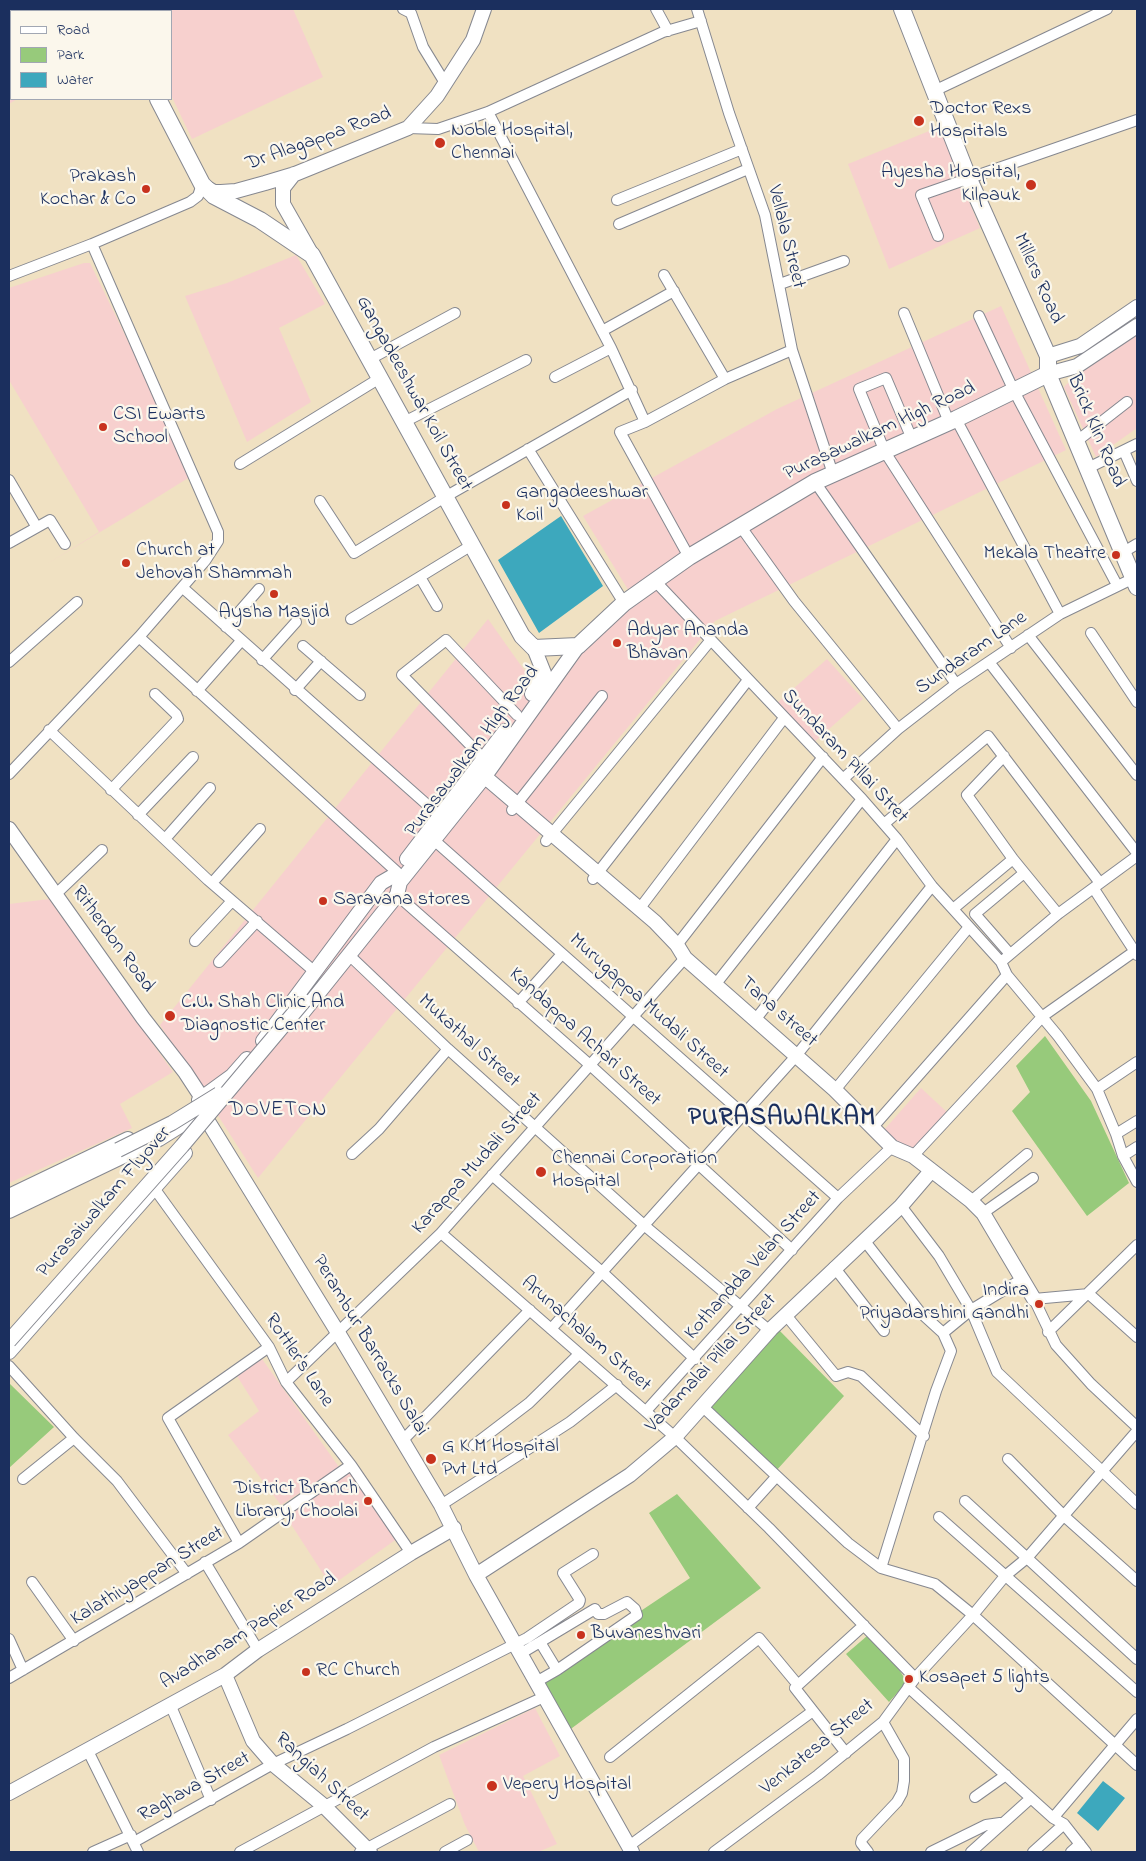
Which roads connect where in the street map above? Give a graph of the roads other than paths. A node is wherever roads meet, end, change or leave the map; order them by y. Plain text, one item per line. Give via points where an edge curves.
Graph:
1 (484, 9) edge
2 (656, 9) edge
3 (697, 9) edge
4 (902, 9) edge
5 (1107, 9) edge
6 (410, 10) edge
7 (701, 20) junction
8 (668, 31) junction
9 (445, 83) junction
10 (934, 90) junction
11 (159, 100) edge
12 (488, 112) junction
13 (1137, 120) edge
14 (408, 128) junction
15 (742, 149) junction
16 (748, 169) junction
17 (295, 174) junction
18 (968, 177) junction
19 (202, 184) junction
20 (618, 200) dead end
21 (619, 224) dead end
22 (938, 236) dead end
23 (92, 244) junction
24 (312, 255) junction
25 (844, 261) dead end
26 (664, 275) dead end
27 (9, 276) edge
28 (780, 284) junction
29 (674, 291) junction
30 (1137, 308) edge
31 (455, 313) dead end
32 (904, 313) dead end
33 (979, 316) dead end
34 (1137, 326) edge
35 (602, 331) junction
36 (611, 348) junction
37 (792, 350) junction
38 (1048, 356) junction
39 (370, 359) junction
40 (526, 360) dead end
41 (1048, 374) junction
42 (555, 376) dead end
43 (380, 378) junction
44 (725, 379) junction
45 (632, 390) junction
46 (1014, 391) junction
47 (1127, 402) dead end
48 (953, 420) junction
49 (404, 422) junction
50 (645, 422) junction
51 (912, 439) junction
52 (1077, 441) junction
53 (1137, 444) edge
54 (528, 449) junction
55 (1124, 451) junction
56 (885, 452) junction
57 (240, 464) dead end
58 (1088, 468) junction
59 (833, 474) junction
60 (9, 480) edge
61 (1137, 481) edge
62 (815, 482) junction
63 (445, 497) junction
64 (320, 501) dead end
65 (36, 526) junction
66 (742, 527) junction
67 (9, 543) edge
68 (65, 544) dead end
69 (1137, 544) edge
70 (472, 545) junction
71 (1122, 553) junction
72 (689, 557) junction
73 (420, 577) junction
74 (655, 581) junction
75 (1136, 582) edge
76 (1117, 585) junction
77 (183, 588) junction
78 (259, 589) dead end
79 (77, 602) dead end
80 (624, 603) junction
81 (437, 606) dead end
82 (1060, 614) junction
83 (350, 619) dead end
84 (296, 622) dead end
85 (226, 627) junction
86 (1091, 633) dead end
87 (1028, 635) junction
88 (522, 636) joint
89 (139, 637) junction
90 (241, 641) junction
91 (710, 641) junction
92 (302, 646) dead end
93 (578, 646) junction
94 (534, 648) junction
95 (1011, 648) junction
96 (262, 660) junction
97 (321, 661) junction
98 (9, 662) edge
99 (989, 662) junction
100 (748, 680) junction
101 (956, 684) junction
102 (295, 690) junction
103 (197, 691) junction
104 (155, 694) dead end
105 (360, 695) dead end
106 (602, 696) dead end
107 (1137, 702) edge
108 (517, 715) junction
109 (784, 718) junction
110 (898, 729) junction
111 (49, 730) junction
112 (1004, 756) junction
113 (193, 757) dead end
114 (823, 757) junction
115 (482, 772) junction
116 (9, 774) edge
117 (1137, 775) edge
118 (843, 779) junction
119 (210, 788) dead end
120 (111, 790) junction
121 (862, 799) junction
122 (514, 807) junction
123 (138, 815) junction
124 (441, 817) junction
125 (884, 824) junction
126 (260, 829) dead end
127 (9, 830) edge
128 (548, 837) junction
129 (165, 839) junction
130 (897, 839) junction
131 (435, 841) junction
132 (102, 850) dead end
133 (1137, 854) edge
134 (1013, 859) junction
135 (1024, 873) junction
136 (595, 875) junction
137 (212, 884) junction
138 (393, 885) junction
139 (932, 886) junction
140 (1097, 886) junction
141 (55, 894) junction
142 (232, 901) junction
143 (640, 908) junction
144 (953, 909) junction
145 (1058, 914) junction
146 (257, 921) junction
147 (969, 927) junction
148 (660, 929) junction
149 (195, 942) dead end
150 (677, 945) junction
151 (1136, 953) edge
152 (348, 954) junction
153 (562, 954) junction
154 (1010, 954) junction
155 (685, 958) junction
156 (219, 962) dead end
157 (1001, 962) junction
158 (315, 972) junction
159 (1007, 975) junction
160 (715, 985) junction
161 (518, 1003) junction
162 (1043, 1016) junction
163 (634, 1017) junction
164 (755, 1020) junction
165 (448, 1048) junction
166 (796, 1056) junction
167 (1137, 1062) edge
168 (590, 1065) junction
169 (228, 1089) junction
170 (835, 1090) junction
171 (1097, 1090) junction
172 (204, 1111) junction
173 (743, 1115) junction
174 (1137, 1121) edge
175 (536, 1127) junction
176 (872, 1127) junction
177 (156, 1133) junction
178 (187, 1133) junction
179 (1116, 1134) junction
180 (892, 1147) junction
181 (1137, 1147) edge
182 (352, 1154) dead end
183 (1026, 1154) dead end
184 (913, 1156) junction
185 (1123, 1156) junction
186 (698, 1164) junction
187 (931, 1171) junction
188 (492, 1175) junction
189 (1033, 1178) dead end
190 (1137, 1182) edge
191 (154, 1188) junction
192 (9, 1196) edge
193 (838, 1198) junction
194 (971, 1201) junction
195 (9, 1202) edge
196 (901, 1206) junction
197 (9, 1210) edge
198 (983, 1213) junction
199 (644, 1226) junction
200 (441, 1233) junction
201 (864, 1240) junction
202 (1137, 1245) edge
203 (792, 1250) junction
204 (834, 1267) junction
205 (603, 1273) junction
206 (1022, 1279) junction
207 (1089, 1294) junction
208 (1034, 1299) junction
209 (740, 1306) junction
210 (530, 1310) junction
211 (971, 1310) junction
212 (785, 1314) junction
213 (551, 1329) junction
214 (770, 1331) junction
215 (337, 1332) junction
216 (884, 1332) dead end
217 (1048, 1332) junction
218 (9, 1333) edge
219 (943, 1333) junction
220 (1137, 1337) edge
221 (9, 1341) edge
222 (269, 1347) junction
223 (9, 1352) edge
224 (578, 1355) junction
225 (695, 1359) junction
226 (9, 1366) edge
227 (286, 1382) junction
228 (617, 1385) junction
229 (702, 1406) junction
230 (646, 1411) junction
231 (1137, 1429) edge
232 (924, 1436) junction
233 (675, 1437) junction
234 (74, 1438) junction
235 (403, 1440) junction
236 (474, 1445) dead end
237 (1008, 1459) dead end
238 (351, 1465) junction
239 (1102, 1472) junction
240 (776, 1476) junction
241 (23, 1479) dead end
242 (965, 1501) dead end
243 (1137, 1504) edge
244 (441, 1506) junction
245 (748, 1508) junction
246 (1064, 1516) junction
247 (939, 1517) dead end
248 (454, 1528) junction
249 (239, 1543) junction
250 (411, 1553) junction
251 (593, 1554) dead end
252 (1028, 1558) junction
253 (205, 1562) junction
254 (881, 1568) junction
255 (187, 1574) junction
256 (476, 1575) junction
257 (1005, 1576) junction
258 (32, 1582) dead end
259 (1137, 1582) edge
260 (973, 1615) junction
261 (864, 1625) junction
262 (9, 1639) edge
263 (74, 1641) junction
264 (540, 1642) junction
265 (517, 1649) junction
266 (258, 1650) junction
267 (1137, 1659) edge
268 (23, 1670) junction
269 (557, 1670) junction
270 (225, 1675) junction
271 (9, 1678) edge
272 (536, 1682) junction
273 (912, 1683) junction
274 (798, 1684) junction
275 (1137, 1692) edge
276 (544, 1697) junction
277 (170, 1704) junction
278 (813, 1711) junction
279 (1137, 1719) edge
280 (883, 1722) junction
281 (1116, 1745) junction
282 (88, 1750) junction
283 (846, 1753) junction
284 (610, 1758) dead end
285 (273, 1764) junction
286 (1137, 1765) edge
287 (1006, 1775) junction
288 (9, 1793) edge
289 (975, 1797) dead end
290 (1031, 1798) junction
291 (211, 1800) junction
292 (450, 1804) dead end
293 (324, 1806) junction
294 (1053, 1818) junction
295 (1000, 1823) junction
296 (1064, 1824) junction
297 (132, 1839) junction
298 (467, 1840) dead end
299 (1083, 1848) edge
300 (629, 1850) edge
301 (365, 1851) edge
302 (93, 1852) edge
303 (138, 1852) edge
304 (240, 1852) edge
305 (445, 1852) edge
306 (714, 1852) edge
307 (868, 1852) edge
308 (930, 1852) edge
309 (970, 1852) edge
310 (1033, 1852) edge
311 (1071, 1852) edge

1 - 9 street, Dr Alagappa Road via 473,40
2 - 8 street
3 - 7 street, Vellala Street
4 - 10 main road, Millers Road
5 - 10 street
6 - 9 street via 423,47
7 - 8 street
7 - 15 street, Vellala Street
8 - 12 street
9 - 14 street, Dr Alagappa Road via 427,109
10 - 18 main road, Millers Road
11 - 19 main road
12 - 14 street via 438,129
12 - 35 street
13 - 18 street
14 - 17 street, Dr Alagappa Road
15 - 16 street, Vellala Street
15 - 20 street
16 - 21 street
16 - 28 street, Vellala Street via 765,215
17 - 19 street, Dr Alagappa Road via 236,191 214,192
17 - 24 street, Gangadeeshwar Koil Street via 282,188 283,204
18 - 22 street via 921,195
18 - 38 main road, Millers Road
19 - 23 street via 198,196 190,202
19 - 24 main road via 214,196 260,220
23 - 27 street
23 - 77 street via 218,532 216,546
24 - 39 main road, Gangadeeshwar Koil Street
25 - 28 street
26 - 29 street
28 - 37 street, Vellala Street
29 - 35 street
29 - 44 street
30 - 38 street via 1080,346
31 - 39 street
32 - 48 street
33 - 46 street
34 - 41 street, Purasawalkam High Road via 1077,366
35 - 36 street
36 - 42 street
36 - 45 street
37 - 44 street
37 - 59 street, Vellala Street
38 - 41 main road, Millers Road
39 - 43 main road, Gangadeeshwar Koil Street
40 - 49 street
41 - 46 main road, Purasawalkam High Road
41 - 52 main road, Brick Klin Road
43 - 49 main road, Gangadeeshwar Koil Street
43 - 57 street
44 - 50 street
45 - 50 street
45 - 54 street
46 - 48 main road, Purasawalkam High Road
46 - 76 street
47 - 52 street
48 - 51 main road, Purasawalkam High Road
48 - 82 street
49 - 63 main road, Gangadeeshwar Koil Street
50 - 72 street via 620,432
51 - 56 main road, Purasawalkam High Road
51 - 56 street via 886,378 859,389
52 - 58 main road, Brick Klin Road
53 - 55 street
54 - 63 street
54 - 80 street
55 - 58 street
55 - 61 street
56 - 59 main road, Purasawalkam High Road
56 - 95 street
58 - 71 main road, Brick Klin Road
59 - 62 main road, Purasawalkam High Road
60 - 65 street
62 - 66 main road, Purasawalkam High Road
62 - 101 street
63 - 64 street via 354,554
63 - 70 main road, Gangadeeshwar Koil Street
65 - 67 street
65 - 68 street via 51,521
66 - 72 main road, Purasawalkam High Road
66 - 110 street via 794,601
69 - 71 street
70 - 73 street
70 - 88 main road, Gangadeeshwar Koil Street
71 - 75 main road, Brick Klin Road
72 - 74 main road, Purasawalkam High Road
73 - 81 street
73 - 83 street
74 - 80 main road, Purasawalkam High Road
74 - 91 street, Sundaram Pillai Stret
75 - 76 street, Sundaram Lane
76 - 82 street, Sundaram Lane
77 - 85 street
77 - 89 street
78 - 85 street
79 - 98 street
80 - 93 main road, Purasawalkam High Road
82 - 87 street, Sundaram Lane
84 - 96 street
85 - 90 street
86 - 107 street
87 - 95 street, Sundaram Lane
87 - 117 street
88 - 94 main road, Purasawalkam High Road
89 - 103 street, Kandappa Achari Street
89 - 111 street
90 - 96 street
90 - 103 street
91 - 100 street, Sundaram Pillai Stret
91 - 128 street
92 - 97 street
93 - 94 main road, Purasawalkam High Road
93 - 115 street, Purasawalkam High Road
94 - 108 street, Purasawalkam High Road via 544,673
95 - 99 street, Sundaram Lane
96 - 102 street
97 - 102 street
97 - 105 street
99 - 101 street, Sundaram Lane
99 - 133 street
100 - 109 street, Sundaram Pillai Stret
100 - 136 street
101 - 110 street, Sundaram Lane
102 - 124 street
103 - 138 street, Kandappa Achari Street
104 - 120 street via 178,719
106 - 122 street
108 - 115 street, Purasawalkam High Road
108 - 115 street via 446,640 402,675
109 - 114 street, Sundaram Pillai Stret
109 - 143 street
110 - 118 street, Sundaram Lane
111 - 116 street
111 - 120 street
112 - 125 street via 988,736
112 - 134 street via 967,795
112 - 140 street
113 - 123 street
114 - 118 street, Sundaram Pillai Stret
114 - 150 street
115 - 122 street
115 - 124 street, Purasawalkam High Road
115 - 131 street, Purasawalkam High Road
118 - 121 street, Sundaram Pillai Stret
119 - 129 street
120 - 123 street
121 - 125 street, Sundaram Pillai Stret
121 - 160 street
122 - 128 street
123 - 129 street
124 - 138 street, Purasawalkam High Road
125 - 130 street, Sundaram Pillai Stret
126 - 137 street
127 - 141 street, Ritherdon Road
128 - 136 street
129 - 137 street
130 - 139 street, Sundaram Pillai Stret
130 - 164 street
131 - 138 street, Purasawalkam High Road
131 - 153 street, Murugappa Mudali Street
132 - 141 street
133 - 140 street
134 - 135 street
134 - 144 street
135 - 145 street
135 - 154 street via 975,914
136 - 143 street, Tana street
136 - 148 street via 646,923
137 - 142 street
138 - 152 street
138 - 158 street via 381,883
138 - 161 street, Kandappa Achari Street
138 - 169 street, Purasaiwalkam Flyover, bridge via 298,1008
139 - 144 street, Sundaram Pillai Stret
139 - 166 street
140 - 145 street
140 - 151 street
141 - 172 street, Ritherdon Road via 185,1072
142 - 146 street
142 - 149 street
143 - 148 street, Tana street
144 - 147 street, Sundaram Pillai Stret
145 - 154 street
146 - 156 street
146 - 158 street
147 - 157 street, Sundaram Pillai Stret
147 - 170 street
148 - 150 street, Tana street
150 - 155 street, Tana street
151 - 162 street
152 - 165 street, Mukathal Street
152 - 172 street via 254,1071 224,1101
153 - 161 street
153 - 163 street, Murugappa Mudali Street
154 - 157 street
155 - 160 street, Tana street
155 - 163 street, Karappa Mudali Street
157 - 159 street, Sundaram Pillai Stret
158 - 172 street
159 - 162 street, Sundaram Pillai Stret
159 - 176 street
160 - 164 street, Tana street
161 - 168 street, Kandappa Achari Street
162 - 171 street, Sundaram Pillai Stret
162 - 184 street
163 - 168 street, Karappa Mudali Street
163 - 173 street, Murugappa Mudali Street
164 - 166 street, Tana street
165 - 175 street, Mukathal Street
165 - 182 street via 379,1128
166 - 170 street, Tana street
166 - 173 street
167 - 171 street
168 - 175 street, Karappa Mudali Street
168 - 186 street, Kandappa Achari Street
169 - 195 street, Purasaiwalkam Flyover, bridge via 172,1123
169 - 221 street, Purasaiwalkam Flyover, bridge via 182,1146
170 - 176 street, Tana street
171 - 179 street, Sundaram Pillai Stret
172 - 177 street
172 - 178 street
172 - 178 street
172 - 215 street, Perambur Barracks Salai
173 - 186 street
173 - 193 street, Murugappa Mudali Street
174 - 179 street
175 - 188 street, Karappa Mudali Street
175 - 199 street, Mukathal Street
176 - 180 street, Tana street
177 - 178 street
177 - 192 street
177 - 197 street
178 - 191 street
178 - 218 street
179 - 185 street, Sundaram Pillai Stret
180 - 184 street, Tana street
180 - 193 street, Kothandda Velan Street
181 - 185 street
183 - 194 street
184 - 187 street, Tana street
185 - 190 street, Sundaram Pillai Stret
186 - 199 street
186 - 203 street, Kandappa Achari Street
187 - 194 street, Tana street
187 - 196 street, Vadamalai Pillai Street
188 - 200 street, Karappa Mudali Street
188 - 205 street
189 - 198 street
191 - 222 street, Rottler's Lane
191 - 223 street
193 - 203 street, Kothandda Velan Street
194 - 198 street, Tana street
196 - 201 street, Vadamalai Pillai Street
196 - 211 street via 939,1256
198 - 206 street, Tana street
199 - 205 street
199 - 209 street, Mukathal Street
200 - 210 street, Arunachalam Street
200 - 215 street, Karappa Mudali Street
201 - 204 street, Vadamalai Pillai Street
201 - 219 street via 920,1312
202 - 207 street
203 - 209 street, Kothandda Velan Street
204 - 212 street, Vadamalai Pillai Street
204 - 216 street
205 - 213 street
205 - 225 street
206 - 208 street, Tana street
206 - 211 street
207 - 208 street
207 - 217 street
207 - 220 street
208 - 217 street
209 - 214 street, Mukathal Street
209 - 225 street, Kothandda Velan Street
210 - 213 street, Arunachalam Street
210 - 235 street
211 - 219 street
211 - 239 street via 997,1372
212 - 214 street, Vadamalai Pillai Street
212 - 232 street via 836,1376 848,1372 861,1376
213 - 224 street, Arunachalam Street
214 - 229 street, Vadamalai Pillai Street
215 - 227 street, Karappa Mudali Street
215 - 235 street, Perambur Barracks Salai
217 - 231 street via 1091,1384
219 - 232 street via 951,1351
222 - 227 street, Rottler's Lane
222 - 249 street via 168,1418
224 - 228 street, Arunachalam Street
224 - 236 street via 529,1403
225 - 230 street, Kothandda Velan Street
226 - 234 street
227 - 238 street, Rottler's Lane
228 - 230 street, Arunachalam Street
228 - 244 street via 570,1422
229 - 233 street, Vadamalai Pillai Street
229 - 240 street
230 - 233 street, Arunachalam Street
231 - 239 street, Venkatesa Street
232 - 254 street
233 - 245 street, Arunachalam Street
233 - 256 street, Vadamalai Pillai Street via 630,1475
234 - 241 street
234 - 255 street via 117,1482
235 - 244 street, Perambur Barracks Salai
237 - 246 street
238 - 249 street, Kalathiyappan Street
238 - 250 street, Rottler's Lane
239 - 243 street
239 - 246 street, Venkatesa Street
240 - 245 street
240 - 254 street via 848,1543
242 - 252 street
244 - 248 street, Perambur Barracks Salai
245 - 261 street, Arunachalam Street
246 - 252 street, Venkatesa Street
246 - 259 street
247 - 257 street
248 - 250 street, Avadhanam Papier Road
248 - 256 street, Perambur Barracks Salai
249 - 253 street, Kalathiyappan Street
250 - 266 street, Avadhanam Papier Road
251 - 265 street via 563,1573 579,1603
252 - 257 street, Venkatesa Street
252 - 267 street
253 - 255 street, Kalathiyappan Street
253 - 266 street
254 - 260 street via 935,1584
255 - 263 street, Kalathiyappan Street
256 - 265 street, Perambur Barracks Salai
257 - 260 street, Venkatesa Street
257 - 275 street
258 - 263 street
260 - 273 street, Venkatesa Street
260 - 281 street
261 - 273 street, Arunachalam Street
261 - 274 street
262 - 268 street
263 - 268 street, Kalathiyappan Street
264 - 265 street
264 - 269 street
264 - 269 street via 595,1609 598,1614 604,1614 627,1602 635,1609 637,1615
265 - 272 street, Perambur Barracks Salai
265 - 285 street, Raghava Street
266 - 270 street, Avadhanam Papier Road
268 - 271 street, Kalathiyappan Street
269 - 272 street
270 - 277 street, Avadhanam Papier Road
270 - 285 street, Rangiah Street via 253,1741
272 - 276 street, Perambur Barracks Salai
273 - 280 street, Venkatesa Street
273 - 287 street, Arunachalam Street
274 - 278 street via 795,1688
274 - 284 street via 759,1638
276 - 293 street via 434,1747
276 - 300 street, Perambur Barracks Salai
277 - 282 street, Avadhanam Papier Road
277 - 291 street
278 - 283 street
278 - 300 street
279 - 281 street
280 - 283 street, Venkatesa Street
280 - 307 street via 904,1759 904,1781 896,1802 862,1839 861,1843
281 - 286 street
281 - 294 street
282 - 288 street, Avadhanam Papier Road
282 - 297 street
283 - 306 street, Venkatesa Street
285 - 291 street, Raghava Street
285 - 293 street, Rangiah Street
287 - 289 street
287 - 290 street, Arunachalam Street
290 - 294 street, Arunachalam Street
290 - 295 street
291 - 297 street, Raghava Street
292 - 301 street
293 - 301 street, Rangiah Street
293 - 304 street
294 - 296 street, Arunachalam Street
295 - 308 street via 986,1825
295 - 309 street
296 - 299 street
296 - 310 street
297 - 302 street, Raghava Street
297 - 303 street
298 - 305 street
299 - 311 street

